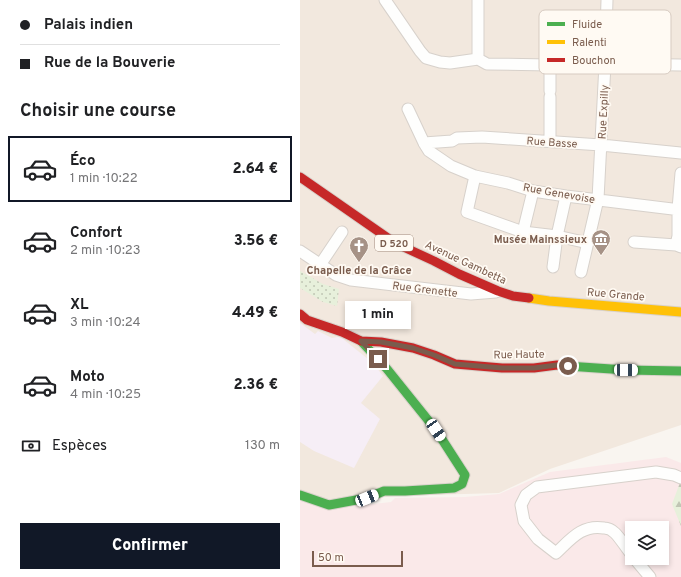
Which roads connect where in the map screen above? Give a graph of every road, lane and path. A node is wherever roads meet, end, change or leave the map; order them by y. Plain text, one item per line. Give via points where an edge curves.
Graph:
1 (385, 0) edge
2 (607, 0) edge
3 (478, 3) edge
4 (607, 10) edge
5 (479, 60) junction
6 (539, 65) edge
7 (671, 65) edge
8 (681, 65) edge
9 (550, 74) edge
10 (605, 74) edge
11 (408, 109) dead end
12 (550, 141) junction
13 (424, 143) junction
14 (604, 147) junction
15 (680, 154) edge
16 (681, 173) edge
17 (475, 176) junction
18 (300, 177) edge
19 (534, 190) junction
20 (606, 190) dead end
21 (566, 196) junction
22 (598, 200) junction
23 (677, 206) edge
24 (342, 232) dead end
25 (523, 232) junction
26 (557, 236) junction
27 (634, 242) dead end
28 (588, 243) junction
29 (679, 246) edge
30 (300, 251) edge
31 (320, 265) junction
32 (553, 267) dead end
33 (581, 272) dead end
34 (498, 291) junction
35 (549, 301) joint
36 (681, 312) edge
37 (300, 314) edge
38 (361, 341) junction
39 (681, 371) edge
40 (681, 478) edge
41 (300, 495) edge
42 (625, 546) edge
43 (640, 565) edge
44 (650, 577) edge

1 - 5 street via 426,58 450,64
2 - 4 street, Rue Expilly
3 - 5 street
5 - 6 street via 487,64
7 - 8 street
9 - 12 street
10 - 14 street, Rue Expilly
11 - 13 street
12 - 13 street, Rue Basse via 482,137
12 - 14 street, Rue Basse
13 - 17 street, Rue Genevoise via 429,150 451,166
14 - 15 street, Rue Basse
14 - 22 street, Rue Expilly
16 - 23 street
17 - 19 street, Rue Genevoise
17 - 25 street via 467,212
18 - 34 street, Avenue Gambetta / D 520 via 395,243
19 - 21 street, Rue Genevoise
19 - 25 street
20 - 22 street
21 - 22 street, Rue Genevoise
21 - 26 street
22 - 23 street, Rue Genevoise
22 - 28 street, Rue Expilly
23 - 29 street
24 - 31 street
25 - 26 street
26 - 28 street
26 - 32 street
27 - 29 street
28 - 33 street, Rue Expilly
30 - 31 street, Rue Grenette
31 - 34 street, Rue Grenette via 336,275 351,280 471,294
34 - 35 street, Avenue Gambetta / D 520 via 513,296
35 - 36 street, Rue Grande / D 520
37 - 38 street via 308,320
38 - 39 street, Rue Haute via 413,348 455,364 502,368 557,365
38 - 41 street via 436,430 465,475 462,484 454,488 384,491 367,498 329,505
40 - 42 street via 656,472 537,487 526,495 521,505 524,521 538,539 556,553 577,533 588,528 608,528
43 - 44 street

